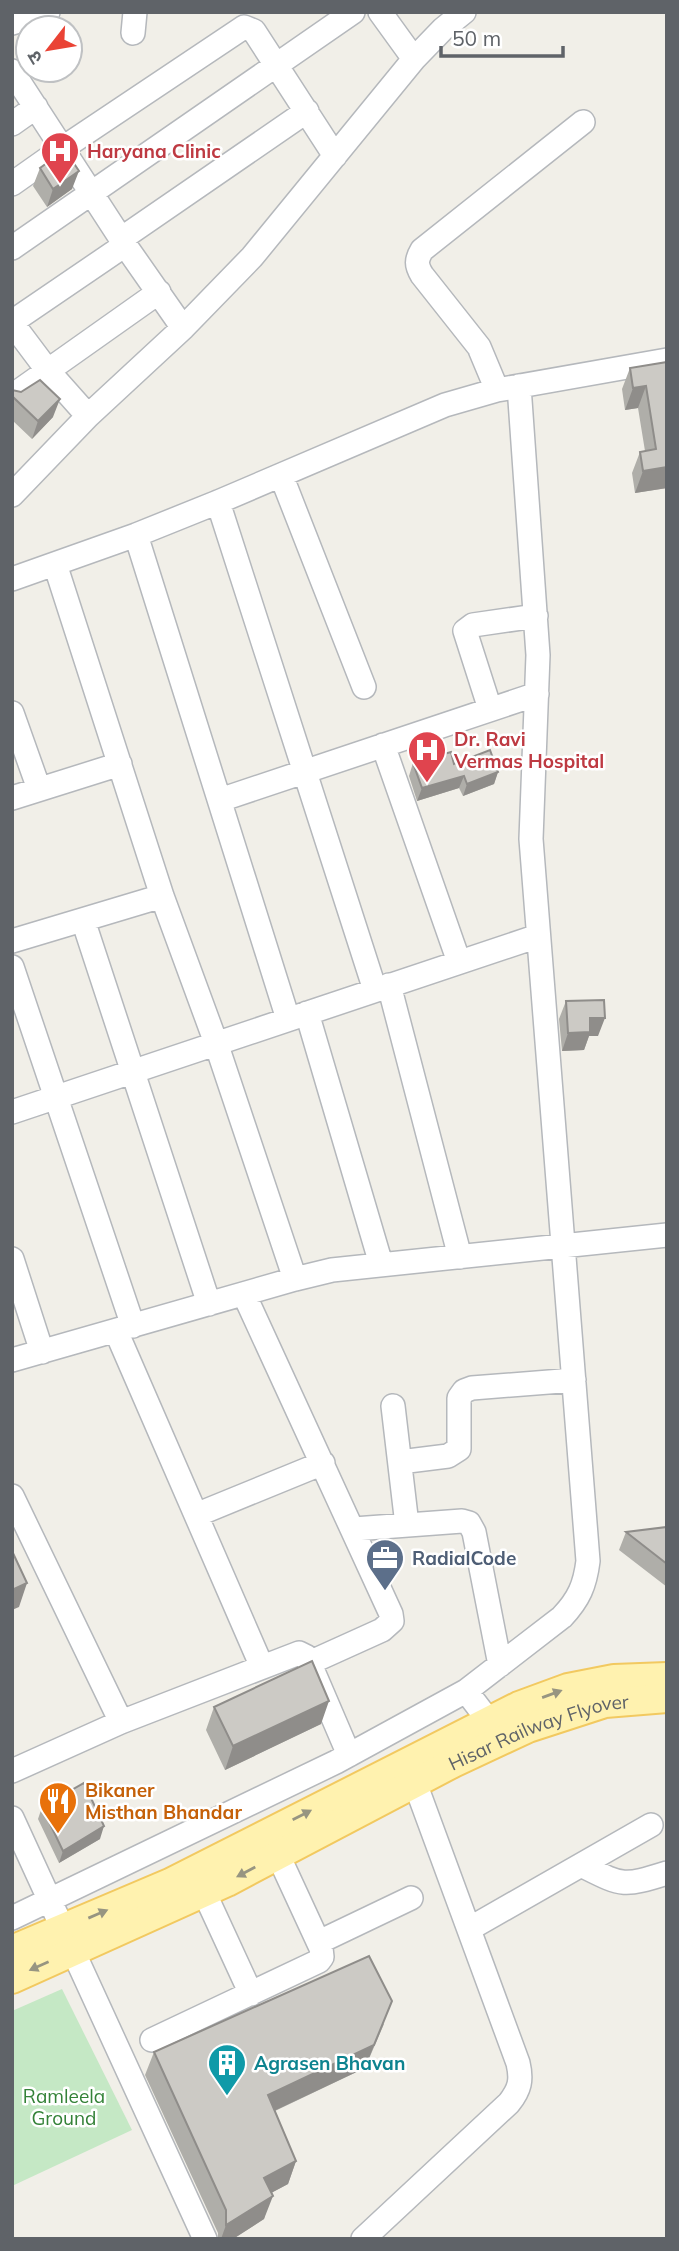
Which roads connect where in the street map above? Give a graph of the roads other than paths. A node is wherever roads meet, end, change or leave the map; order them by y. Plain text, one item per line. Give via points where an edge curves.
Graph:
1 (48, 12) edge
2 (353, 12) edge
3 (380, 12) edge
4 (464, 12) edge
5 (12, 23) edge
6 (414, 59) junction
7 (277, 64) junction
8 (12, 71) edge
9 (36, 107) junction
10 (307, 111) junction
11 (583, 122) dead end
12 (12, 124) edge
13 (63, 148) junction
14 (335, 156) junction
15 (12, 184) edge
16 (91, 192) junction
17 (123, 242) junction
18 (12, 248) edge
19 (159, 292) junction
20 (12, 322) edge
21 (183, 328) junction
22 (667, 360) edge
23 (48, 371) junction
24 (508, 388) junction
25 (12, 396) edge
26 (88, 416) junction
27 (281, 475) junction
28 (12, 495) edge
29 (218, 502) junction
30 (136, 535) junction
31 (55, 564) junction
32 (12, 579) edge
33 (536, 616) junction
34 (364, 687) dead end
35 (537, 694) junction
36 (490, 709) junction
37 (12, 713) edge
38 (383, 745) junction
39 (120, 764) junction
40 (304, 771) junction
41 (39, 789) junction
42 (12, 798) edge
43 (220, 800) junction
44 (162, 896) junction
45 (83, 920) junction
46 (538, 936) junction
47 (12, 941) edge
48 (459, 962) junction
49 (12, 967) edge
50 (382, 987) junction
51 (298, 1016) junction
52 (216, 1043) junction
53 (134, 1072) junction
54 (56, 1097) junction
55 (12, 1112) edge
56 (667, 1235) edge
57 (562, 1245) junction
58 (460, 1257) junction
59 (12, 1259) edge
60 (381, 1264) junction
61 (295, 1279) junction
62 (244, 1294) junction
63 (209, 1304) junction
64 (124, 1328) junction
65 (42, 1352) junction
66 (12, 1360) edge
67 (574, 1380) junction
68 (393, 1406) dead end
69 (400, 1462) junction
70 (323, 1463) junction
71 (12, 1496) edge
72 (196, 1515) junction
73 (407, 1525) junction
74 (354, 1529) junction
75 (309, 1663) junction
76 (500, 1665) junction
77 (262, 1667) junction
78 (664, 1688) edge
79 (466, 1691) junction
80 (489, 1721) junction
81 (121, 1722) junction
82 (349, 1755) junction
83 (12, 1771) edge
84 (415, 1783) junction
85 (12, 1818) edge
86 (651, 1825) dead end
87 (278, 1855) junction
88 (581, 1866) junction
89 (667, 1873) edge
90 (204, 1892) junction
91 (411, 1898) dead end
92 (51, 1900) junction
93 (12, 1918) edge
94 (469, 1930) junction
95 (69, 1939) junction
96 (319, 1942) junction
97 (12, 1950) edge
98 (12, 1979) edge
99 (251, 1994) junction
100 (152, 2040) dead end
101 (205, 2239) edge
102 (363, 2239) edge

1 - 5 street
2 - 7 street
3 - 6 street
4 - 6 street
6 - 14 street
7 - 10 street
7 - 13 street via 254,31 244,27
7 - 16 street
8 - 9 street
9 - 12 street
9 - 13 street
10 - 14 street
10 - 17 street
11 - 24 street via 416,259 422,275
13 - 15 street
13 - 16 street
14 - 21 street via 253,257
16 - 17 street
16 - 18 street
17 - 19 street
17 - 20 street
19 - 21 street
19 - 23 street
20 - 23 street
21 - 26 street
22 - 24 street
23 - 25 street
23 - 26 street
24 - 27 street via 445,405
24 - 33 street
26 - 28 street
27 - 29 street
27 - 34 street
29 - 30 street
29 - 40 street
30 - 31 street
30 - 43 street
31 - 32 street
31 - 39 street
33 - 35 street
33 - 36 street via 473,625 465,631
35 - 36 street
35 - 46 street via 531,839
36 - 38 street
37 - 41 street
38 - 40 street
38 - 48 street
39 - 41 street
39 - 44 street
40 - 43 street
40 - 50 street
41 - 42 street
43 - 51 street
44 - 45 street
44 - 52 street
45 - 47 street
45 - 53 street
46 - 48 street
46 - 57 street
48 - 50 street
49 - 54 street
50 - 51 street
50 - 58 street
51 - 52 street
51 - 60 street
52 - 53 street
52 - 61 street
53 - 54 street
53 - 63 street
54 - 55 street
54 - 64 street
56 - 57 street
57 - 58 street
57 - 67 street
58 - 60 street
59 - 65 street
60 - 61 street
61 - 62 street
62 - 63 street
62 - 70 street
63 - 64 street
64 - 65 street
64 - 72 street
65 - 66 street
67 - 69 street via 464,1391 459,1398 459,1449 448,1456
67 - 76 street via 586,1580 582,1593 562,1617
68 - 69 street
69 - 73 street
70 - 72 street
70 - 74 street
71 - 81 street
72 - 77 street
73 - 74 street
73 - 76 street via 462,1521 472,1527
74 - 75 street via 392,1620 382,1630
75 - 77 street via 299,1653
75 - 82 street
76 - 79 street
77 - 81 street
80 -> 78 main road, Hisar Railway Flyover via 568,1688 614,1679
78 - 84 main road, Hisar Railway Flyover via 528,1728
79 - 80 street
79 - 82 street
95 -> 80 main road, Hisar Railway Flyover
81 - 83 street
82 - 92 street
84 - 87 main road, Hisar Railway Flyover
84 - 94 street
85 - 92 street
86 - 88 street
87 -> 90 main road, Hisar Railway Flyover
87 - 96 street
88 - 89 street via 616,1883 632,1884
88 - 94 street
90 - 95 main road, Hisar Railway Flyover
90 - 99 street
91 - 96 street
92 - 93 street
92 - 95 street
94 - 102 street via 518,2063 519,2090
95 - 97 main road
95 -> 98 main road
95 - 101 street
96 - 99 street via 319,1961
99 - 100 street

